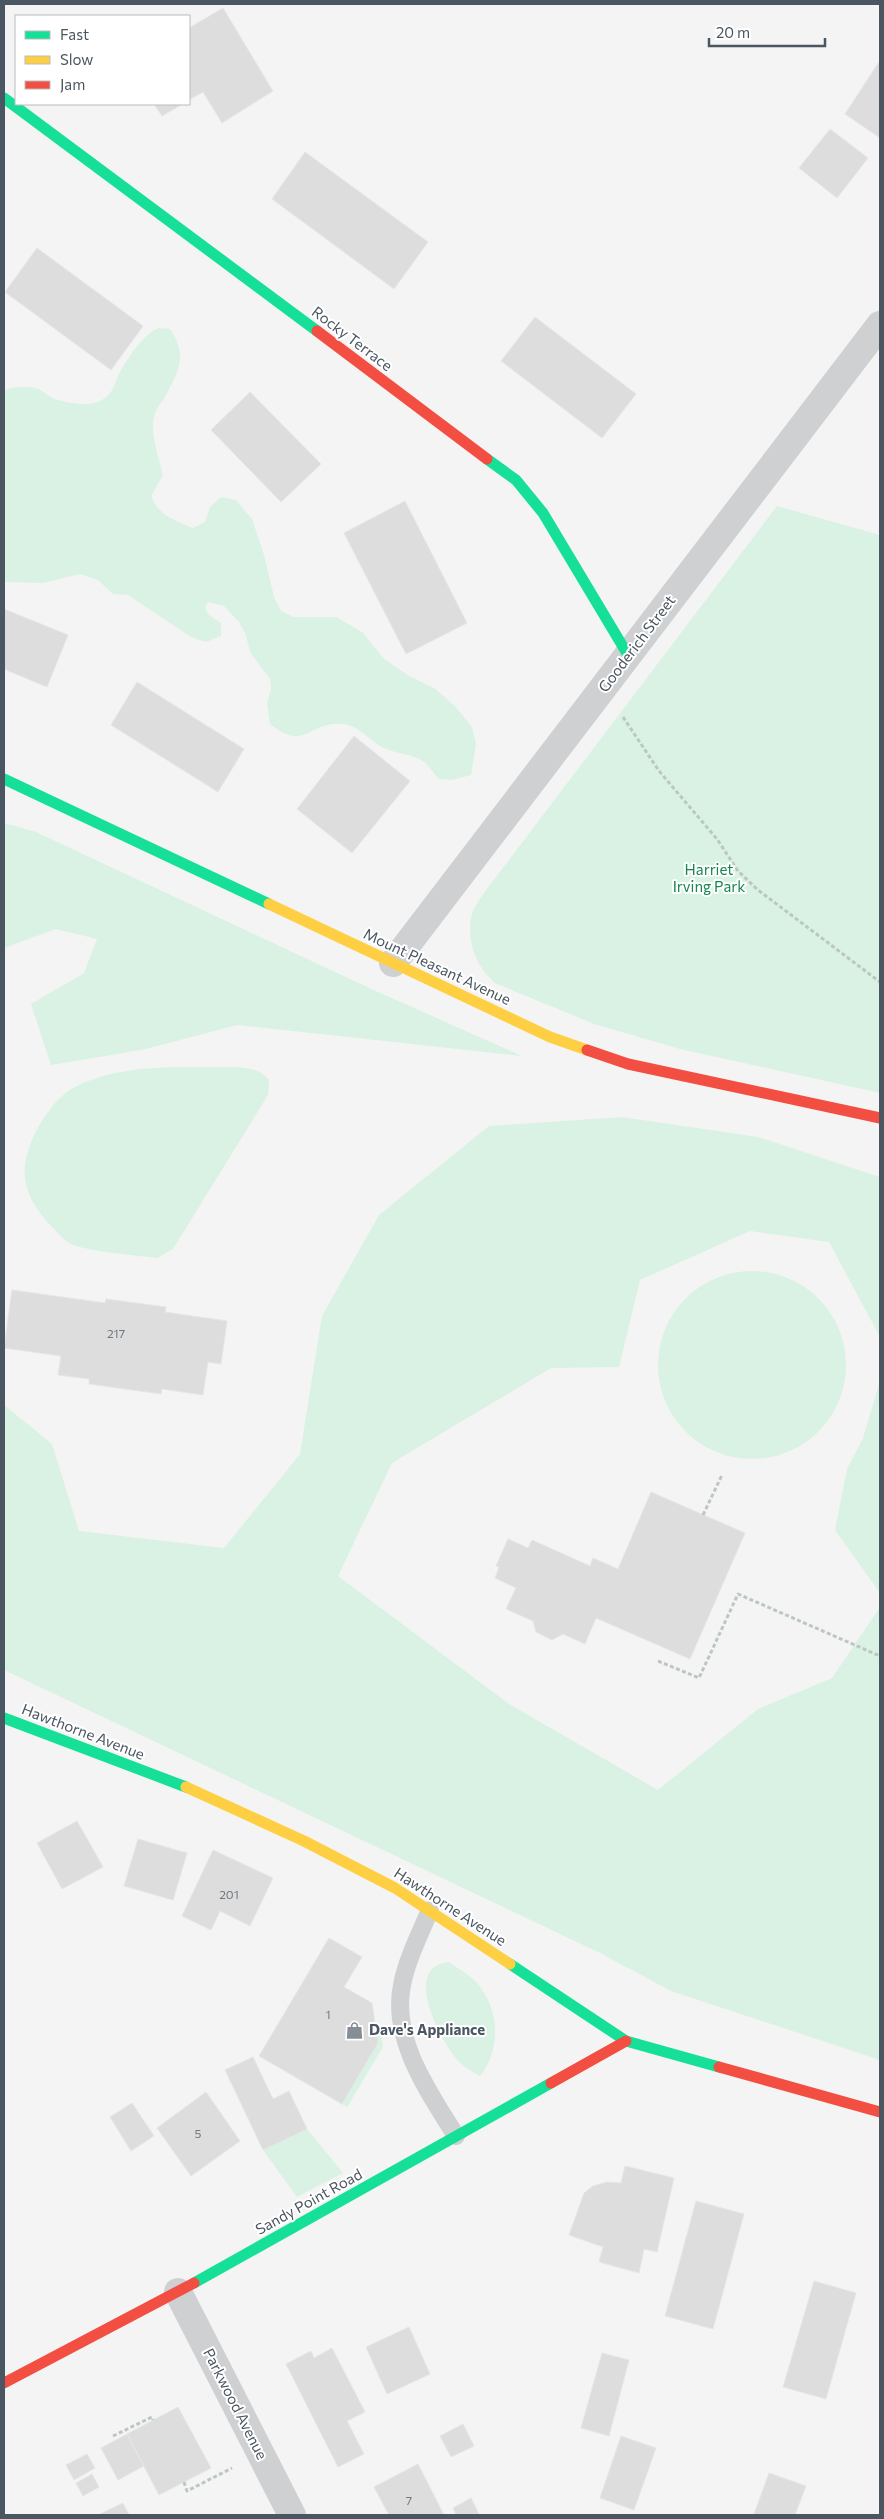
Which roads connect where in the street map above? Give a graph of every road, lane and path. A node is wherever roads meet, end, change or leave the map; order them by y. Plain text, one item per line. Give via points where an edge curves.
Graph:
1 (4, 98) edge
2 (880, 324) edge
3 (628, 654) junction
4 (604, 688) junction
5 (4, 778) edge
6 (393, 963) junction
7 (880, 982) edge
8 (880, 1118) edge
9 (722, 1475) dead end
10 (703, 1515) dead end
11 (880, 1656) edge
12 (658, 1661) dead end
13 (4, 1718) edge
14 (430, 1910) junction
15 (626, 2041) junction
16 (880, 2112) edge
17 (456, 2136) junction
18 (178, 2292) junction
19 (4, 2383) edge
20 (153, 2420) dead end
21 (113, 2436) dead end
22 (260, 2454) junction
23 (184, 2482) dead end
24 (292, 2515) edge

1 - 3 street, Rocky Terrace via 516,480 544,513
2 - 3 street, Gooderich Street
3 - 4 street, Gooderich Street
4 - 6 street, Gooderich Street
4 - 7 path via 658,771 717,839 738,871 758,890
5 - 6 street, Mount Pleasant Avenue
6 - 8 street, Mount Pleasant Avenue via 550,1037 628,1064
9 - 10 path
11 - 12 path via 738,1594 699,1678
13 - 14 street, Hawthorne Avenue via 186,1787 304,1841
14 - 15 street, Hawthorne Avenue
14 - 17 lane via 402,1985 400,2011 407,2045 419,2076
15 - 16 street, Hawthorne Avenue
15 - 17 street, Sandy Point Road
17 - 18 street, Sandy Point Road
18 - 19 street, Sandy Point Road
18 - 22 street, Parkwood Avenue
20 - 21 path via 152,2417
22 - 23 path via 187,2491
22 - 24 street, Parkwood Avenue

